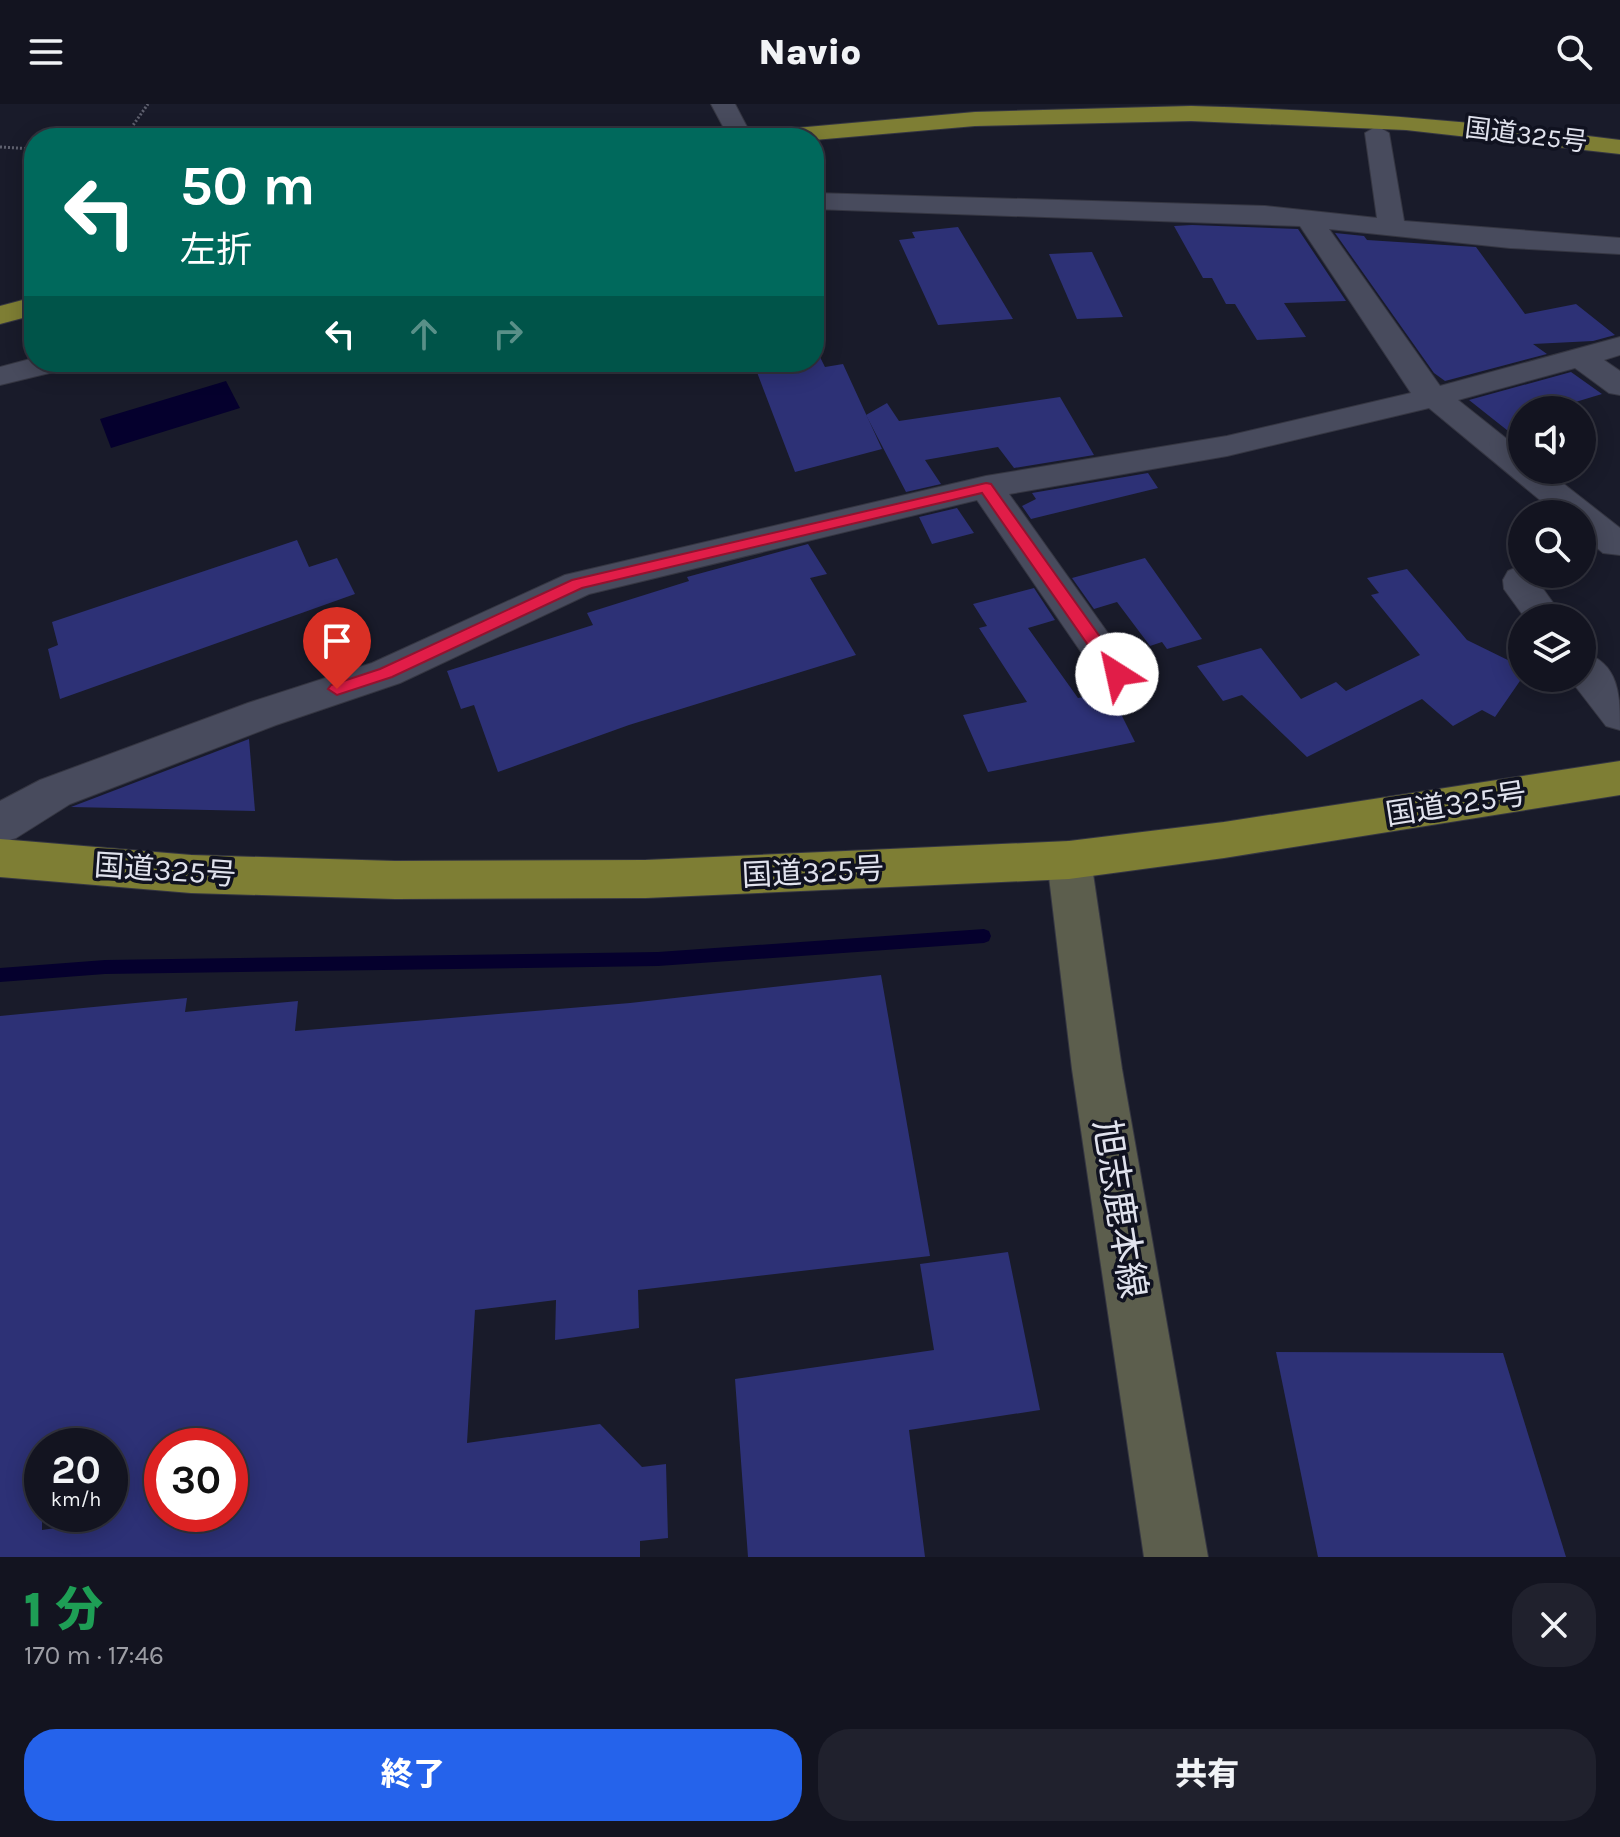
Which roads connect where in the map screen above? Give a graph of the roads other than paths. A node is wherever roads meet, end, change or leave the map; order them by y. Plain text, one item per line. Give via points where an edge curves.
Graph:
1 (723, 104) edge
2 (735, 127) dead end
3 (824, 130) edge
4 (1377, 133) junction
5 (824, 144) edge
6 (1620, 147) edge
7 (1620, 162) edge
8 (824, 201) edge
9 (1308, 218) junction
10 (1392, 227) junction
11 (1620, 246) edge
12 (24, 309) edge
13 (0, 315) edge
14 (24, 330) edge
15 (0, 336) edge
16 (1620, 346) edge
17 (1580, 357) junction
18 (24, 370) edge
19 (0, 376) edge
20 (1620, 386) edge
21 (1436, 398) junction
22 (1508, 457) edge
23 (1542, 484) edge
24 (986, 487) junction
25 (1562, 500) edge
26 (1596, 526) edge
27 (1618, 543) edge
28 (1596, 551) edge
29 (1117, 674) dead end
30 (1596, 684) edge
31 (1620, 715) edge
32 (1620, 778) edge
33 (0, 825) edge
34 (0, 858) edge
35 (1069, 860) junction
36 (1176, 1557) edge

1 - 2 street
3 - 6 highway, 国道325号 via 935,117 1161,111 1374,119
4 - 5 highway, 国道325号 via 1113,125
4 - 7 highway, 国道325号
4 - 10 street
8 - 9 street
9 - 10 street
9 - 21 street via 1423,388
10 - 11 street
12 - 13 highway
14 - 15 highway
16 - 17 street
17 - 20 street
17 - 21 street
18 - 19 street
21 - 22 street
21 - 24 street via 1227,446
23 - 25 street
24 - 29 street
24 - 33 street via 578,584 386,673 55,792
26 - 27 street
27 - 28 street
30 - 31 street
32 - 35 highway, 国道325号
34 - 35 highway, 国道325号 via 191,874 395,880 646,879
35 - 36 main road, 旭志鹿本線

